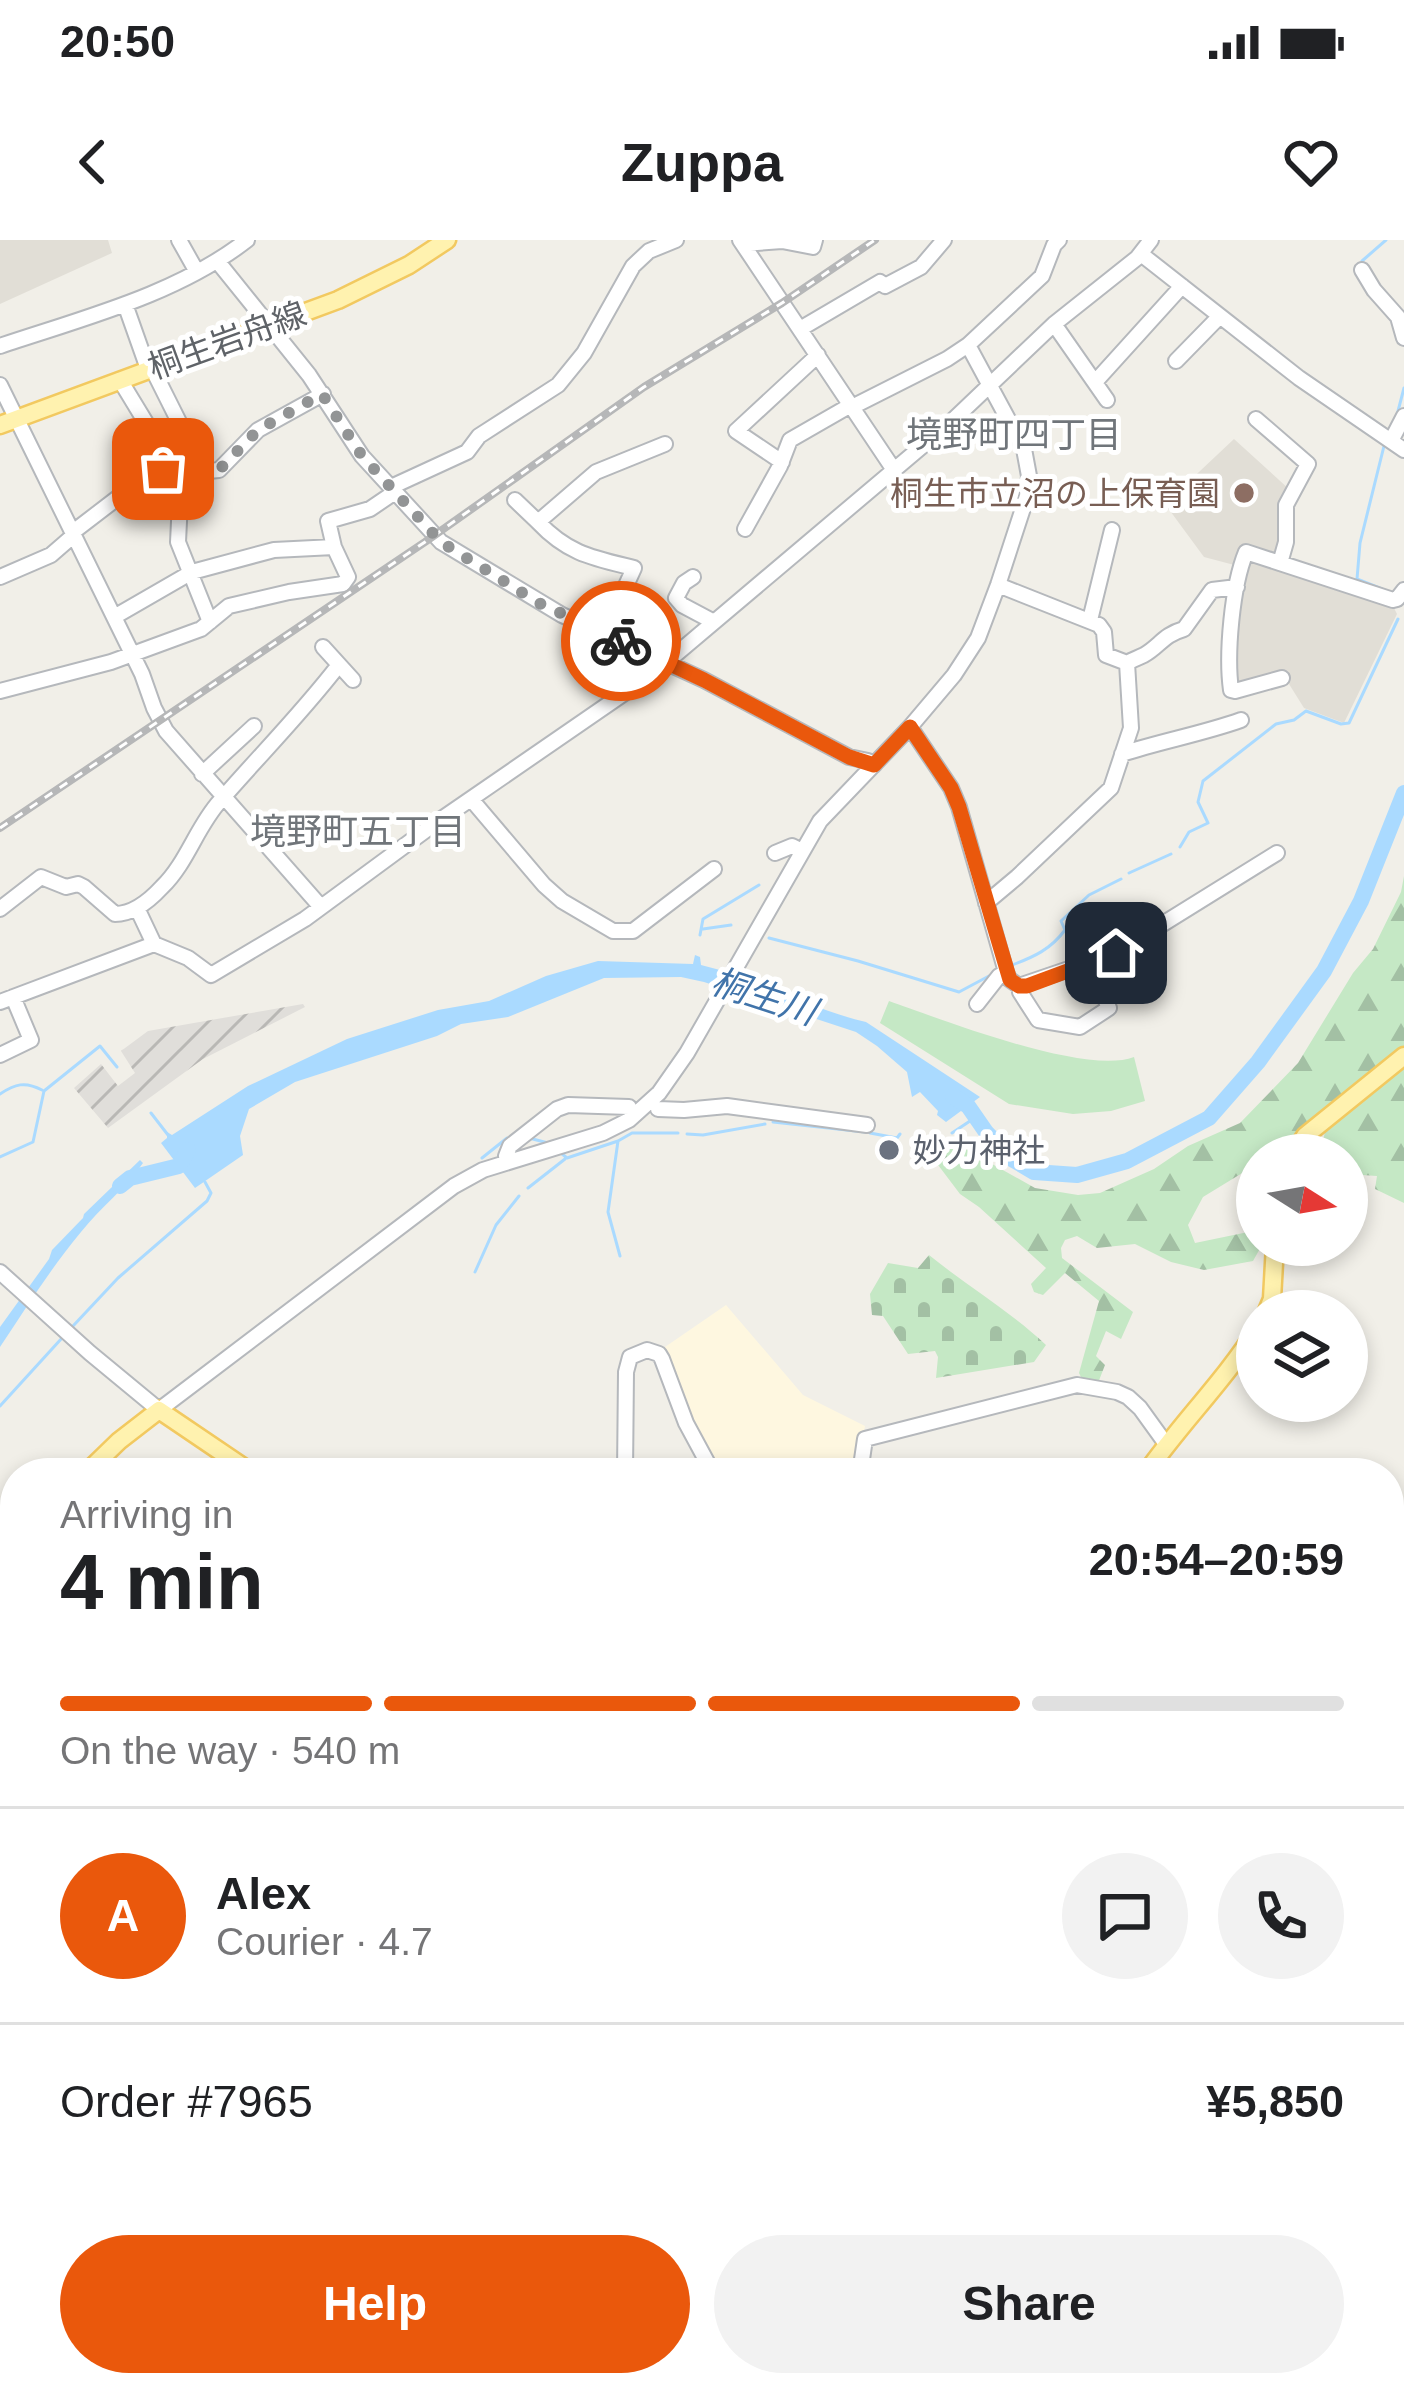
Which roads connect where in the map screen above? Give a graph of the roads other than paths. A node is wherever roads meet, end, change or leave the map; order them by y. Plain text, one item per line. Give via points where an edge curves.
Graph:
1 (178, 240) edge
2 (247, 240) edge
3 (447, 240) edge
4 (676, 240) edge
5 (815, 240) edge
6 (944, 240) edge
7 (1059, 240) edge
8 (1130, 240) edge
9 (1151, 240) edge
10 (790, 241) edge
11 (742, 242) edge
12 (1139, 256) junction
13 (218, 262) junction
14 (1362, 271) dead end
15 (197, 272) junction
16 (1182, 286) junction
17 (124, 304) junction
18 (1220, 316) junction
19 (1054, 324) junction
20 (270, 325) junction
21 (800, 329) junction
22 (1404, 338) edge
23 (968, 345) junction
24 (0, 346) edge
25 (818, 355) junction
26 (1176, 362) dead end
27 (150, 368) junction
28 (119, 380) junction
29 (1096, 381) junction
30 (0, 385) edge
31 (991, 387) junction
32 (322, 394) junction
33 (1107, 400) dead end
34 (852, 406) junction
35 (1404, 416) edge
36 (1256, 419) dead end
37 (9, 422) edge
38 (154, 436) junction
39 (665, 444) dead end
40 (1398, 446) edge
41 (782, 462) junction
42 (894, 470) junction
43 (187, 474) junction
44 (166, 475) junction
45 (393, 489) junction
46 (515, 500) dead end
47 (538, 522) junction
48 (745, 529) dead end
49 (1112, 530) dead end
50 (73, 533) junction
51 (334, 547) junction
52 (1280, 563) junction
53 (192, 572) junction
54 (0, 577) edge
55 (693, 577) dead end
56 (998, 585) junction
57 (1237, 587) junction
58 (1404, 590) edge
59 (114, 617) junction
60 (1090, 620) junction
61 (209, 622) junction
62 (714, 622) junction
63 (604, 634) junction
64 (323, 647) dead end
65 (132, 652) junction
66 (666, 663) junction
67 (1126, 664) junction
68 (338, 666) junction
69 (1282, 678) dead end
70 (353, 680) dead end
71 (0, 691) edge
72 (1241, 720) dead end
73 (254, 726) dead end
74 (910, 727) junction
75 (1122, 754) junction
76 (874, 765) junction
77 (202, 775) junction
78 (222, 797) junction
79 (471, 800) junction
80 (802, 850) junction
81 (776, 853) dead end
82 (1277, 853) dead end
83 (713, 869) dead end
84 (986, 903) junction
85 (321, 907) junction
86 (137, 908) junction
87 (0, 909) edge
88 (154, 944) junction
89 (1090, 964) junction
90 (1006, 972) junction
91 (1019, 986) junction
92 (7, 999) edge
93 (977, 1004) dead end
94 (0, 1055) edge
95 (1404, 1056) edge
96 (629, 1107) dead end
97 (658, 1109) dead end
98 (867, 1125) dead end
99 (1307, 1134) edge
100 (508, 1162) junction
101 (0, 1272) edge
102 (1236, 1360) edge
103 (159, 1410) junction
104 (1166, 1444) junction
105 (100, 1458) edge
106 (230, 1458) edge
107 (625, 1458) edge
108 (704, 1458) edge
109 (863, 1458) edge
110 (1156, 1458) edge

1 - 15 street
2 - 13 street
3 - 20 main road, 桐生岩舟線 via 375,283
4 - 45 street via 633,266 558,385 467,452
5 - 10 street via 813,247
6 - 21 street via 921,268
7 - 23 street via 1042,277
8 - 12 street
9 - 12 street
10 - 11 street
11 - 21 street
12 - 16 street
12 - 19 street
13 - 15 street
13 - 20 street
14 - 22 street via 1398,317
15 - 17 street
16 - 18 street
16 - 29 street
17 - 24 street
17 - 27 street
18 - 26 street
18 - 40 street
19 - 29 street
19 - 31 street
20 - 27 main road, 桐生岩舟線
20 - 32 street
21 - 25 street
23 - 31 street
23 - 34 street
25 - 34 street
25 - 41 street via 736,431
27 - 28 main road, 桐生岩舟線
27 - 38 street via 178,422
28 - 37 main road, 桐生岩舟線
28 - 38 street
29 - 33 street
30 - 37 street
31 - 42 street
31 - 56 street via 1024,448 1029,476
32 - 43 street via 258,430 219,470
32 - 45 street
34 - 41 street via 790,440
34 - 42 street
35 - 40 street
36 - 52 street via 1308,464 1287,502
37 - 50 street
38 - 44 street via 145,443
39 - 47 street via 596,472
41 - 48 street
42 - 62 street
43 - 44 street
43 - 53 street via 178,542
44 - 50 street via 120,496
45 - 51 street via 370,509 328,521
45 - 63 street via 441,542
46 - 47 street
47 - 63 street via 557,543 634,568
49 - 60 street
50 - 54 street via 51,555
50 - 59 street
51 - 53 street via 274,550
51 - 61 street via 348,577 343,584 229,606
52 - 57 street via 1246,552
52 - 58 street via 1393,600
53 - 59 street
53 - 61 street
55 - 62 street via 676,598
56 - 60 street
56 - 74 street via 972,646
57 - 67 street via 1212,590 1184,629
57 - 69 street via 1231,690
59 - 65 street
60 - 67 street via 1103,630 1107,656
61 - 65 street
62 - 66 street
63 - 66 street
64 - 68 street
65 - 71 street
65 - 77 street via 166,731
66 - 76 street
66 - 79 street
67 - 75 street via 1131,728
68 - 70 street
68 - 78 street
72 - 75 street
73 - 77 street
74 - 76 street
74 - 84 street via 951,788
75 - 84 street via 1111,788
76 - 80 street
77 - 78 street
78 - 85 street
78 - 86 street via 167,881
79 - 83 street via 544,885 613,931 633,931
79 - 85 street
80 - 81 street
80 - 100 street via 665,1086 615,1127
82 - 89 street
84 - 90 street
85 - 88 street via 211,975
86 - 87 street via 115,914 84,887 40,878
86 - 88 street
88 - 92 street
89 - 91 street
89 - 91 street via 1109,1008 1080,1027 1035,1018
90 - 91 street
90 - 93 street
92 - 94 street via 31,1040
95 - 99 main road
96 - 100 street via 562,1106 510,1146
97 - 98 street via 728,1106
100 - 103 street via 454,1186
101 - 103 street
102 - 104 main road
103 - 105 main road
103 - 106 main road
104 - 109 street via 1128,1397 1077,1385 866,1439
104 - 110 main road
107 - 108 street via 626,1372 630,1358 647,1349 662,1359

